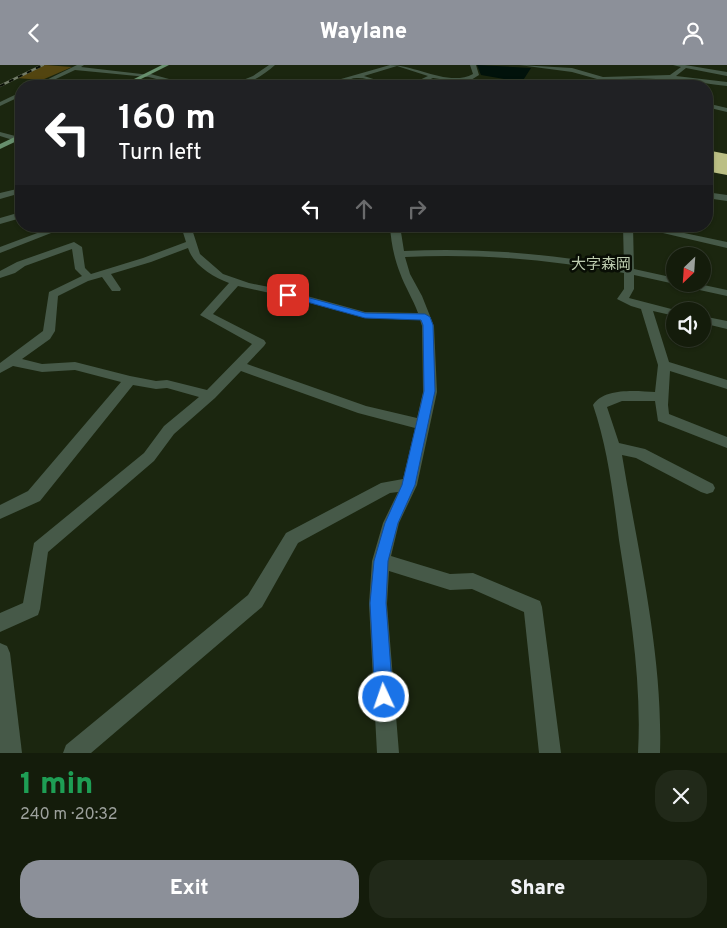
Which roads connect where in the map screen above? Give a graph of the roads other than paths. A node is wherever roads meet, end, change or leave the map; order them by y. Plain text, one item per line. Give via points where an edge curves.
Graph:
1 (81, 65) edge
2 (166, 65) edge
3 (272, 65) edge
4 (378, 65) edge
5 (398, 65) edge
6 (473, 65) edge
7 (522, 65) edge
8 (675, 65) edge
9 (685, 67) junction
10 (73, 68) junction
11 (385, 68) junction
12 (727, 74) edge
13 (147, 75) junction
14 (359, 76) junction
15 (432, 76) junction
16 (671, 77) junction
17 (602, 79) junction
18 (48, 80) edge
19 (136, 80) edge
20 (166, 80) edge
21 (248, 80) edge
22 (344, 80) edge
23 (372, 80) edge
24 (425, 80) edge
25 (598, 80) edge
26 (695, 80) edge
27 (713, 82) edge
28 (713, 84) edge
29 (727, 84) edge
30 (15, 97) edge
31 (0, 104) edge
32 (713, 106) edge
33 (727, 109) edge
34 (0, 134) edge
35 (15, 137) edge
36 (15, 140) edge
37 (0, 147) edge
38 (15, 192) edge
39 (0, 196) edge
40 (713, 196) edge
41 (727, 198) edge
42 (15, 217) edge
43 (0, 221) edge
44 (49, 232) edge
45 (188, 232) edge
46 (396, 232) edge
47 (628, 232) edge
48 (665, 232) edge
49 (192, 243) junction
50 (727, 245) edge
51 (0, 250) edge
52 (400, 254) junction
53 (628, 270) junction
54 (105, 273) junction
55 (0, 275) edge
56 (89, 278) junction
57 (666, 279) edge
58 (236, 282) junction
59 (116, 289) dead end
60 (711, 289) edge
61 (727, 293) edge
62 (646, 307) junction
63 (666, 311) edge
64 (425, 317) junction
65 (711, 321) edge
66 (727, 325) edge
67 (5, 365) edge
68 (238, 365) junction
69 (664, 365) junction
70 (130, 380) junction
71 (727, 385) edge
72 (210, 395) junction
73 (663, 397) junction
74 (423, 425) junction
75 (727, 443) edge
76 (613, 447) junction
77 (408, 485) junction
78 (707, 488) dead end
79 (0, 512) edge
80 (381, 561) junction
81 (0, 623) edge
82 (0, 653) edge
83 (11, 753) edge
84 (74, 753) edge
85 (388, 753) edge
86 (550, 753) edge
87 (649, 753) edge

1 - 10 street
2 - 13 main road
3 - 21 street
4 - 11 street
5 - 11 street
5 - 15 street
6 - 15 street via 476,75 468,80
7 - 17 street via 572,70
8 - 9 street
9 - 12 street
9 - 16 street
10 - 13 street
10 - 18 street
11 - 14 street
13 - 19 main road
13 - 20 street
14 - 22 street
14 - 23 street
15 - 24 street
16 - 17 street
16 - 26 street
17 - 25 street
27 - 29 street
28 - 29 street
30 - 31 street
32 - 33 street
34 - 35 street
36 - 37 main road
38 - 39 street
40 - 41 street
42 - 43 street
44 - 51 street
45 - 49 street
46 - 52 street
47 - 53 street
48 - 50 street
49 - 54 street
49 - 58 street via 195,255 219,276
52 - 53 street via 465,251
52 - 64 street via 405,274
53 - 57 street
53 - 62 street via 629,289 623,299
54 - 56 street
54 - 59 street
55 - 56 street via 74,245 78,247 80,269
56 - 67 street via 53,294 46,336
58 - 64 street via 365,315
58 - 68 street via 206,315 260,343
60 - 61 street
62 - 63 street
62 - 69 street
64 - 74 street via 430,391
65 - 66 street
67 - 70 street via 75,366
68 - 72 street
68 - 74 street via 363,410
69 - 71 street
69 - 73 street
70 - 72 street
70 - 79 street via 34,496
72 - 81 street via 169,430 149,457 40,548 31,609
73 - 75 street via 663,417
73 - 76 street via 608,398 600,405
74 - 77 street
76 - 78 street via 640,453
76 - 87 street via 643,634
77 - 80 street via 391,523
77 - 84 street via 387,487 292,538 255,601
80 - 85 street via 378,603
80 - 86 street via 450,582 473,581 533,607
82 - 83 street

